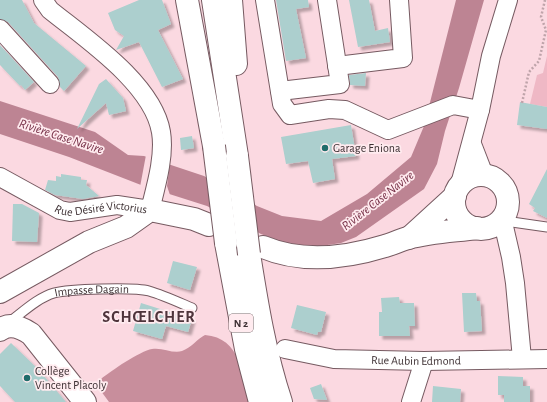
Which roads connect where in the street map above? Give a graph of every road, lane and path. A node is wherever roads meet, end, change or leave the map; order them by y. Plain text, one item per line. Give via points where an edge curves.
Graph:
1 (43, 0) edge
2 (187, 0) edge
3 (204, 0) edge
4 (213, 0) edge
5 (231, 0) edge
6 (265, 0) edge
7 (328, 0) edge
8 (399, 0) edge
9 (508, 0) edge
10 (545, 0) edge
11 (0, 29) edge
12 (337, 66) junction
13 (50, 84) dead end
14 (280, 91) junction
15 (522, 103) dead end
16 (480, 110) junction
17 (472, 144) junction
18 (214, 146) junction
19 (236, 149) junction
20 (484, 175) junction
21 (0, 177) edge
22 (458, 190) junction
23 (153, 200) junction
24 (492, 222) junction
25 (209, 225) dead end
26 (547, 226) edge
27 (408, 238) junction
28 (256, 250) junction
29 (0, 292) edge
30 (192, 308) dead end
31 (1, 329) edge
32 (285, 349) dead end
33 (522, 359) junction
34 (547, 359) edge
35 (424, 361) junction
36 (85, 402) edge
37 (260, 402) edge
38 (281, 402) edge
39 (411, 402) edge

1 - 23 street via 50,10 138,86 159,120 162,149
2 - 18 main road
3 - 18 main road, N 2 via 210,57
4 - 19 main road, N 2
5 - 19 main road via 237,77
6 - 14 street
7 - 12 street
8 - 12 street via 403,58
9 - 16 street via 491,56
10 - 15 path via 541,17 546,30 545,36 539,61 529,72
11 - 13 street
12 - 14 street via 340,84
14 - 16 street via 282,104 290,115 329,109 344,110 388,130 453,104
16 - 17 street
17 - 20 street
17 - 22 street
18 - 37 main road, N 2, bridge via 226,243 246,349
19 - 28 main road, N 2, bridge
20 - 22 main road via 467,179
20 - 24 main road via 504,188 507,203
21 - 23 street, Rue Désiré Victorius via 51,206 65,211
22 - 24 main road via 454,205 462,221
22 - 27 main road
23 - 25 main road, Rue Désiré Victorius
23 - 29 main road via 126,227 89,242
24 - 26 lane
24 - 27 main road
24 - 33 street via 507,240 515,283
27 - 28 main road via 354,255 313,258
28 - 38 main road, N 2 via 260,320
30 - 31 lane, Impasse Dagain via 148,290 68,291 54,294 31,306
31 - 36 main road via 21,327 31,334
32 - 35 street, Rue Aubin Edmond via 334,359
33 - 34 street, Rue Aubin Edmond
33 - 35 street, Rue Aubin Edmond
35 - 39 street

